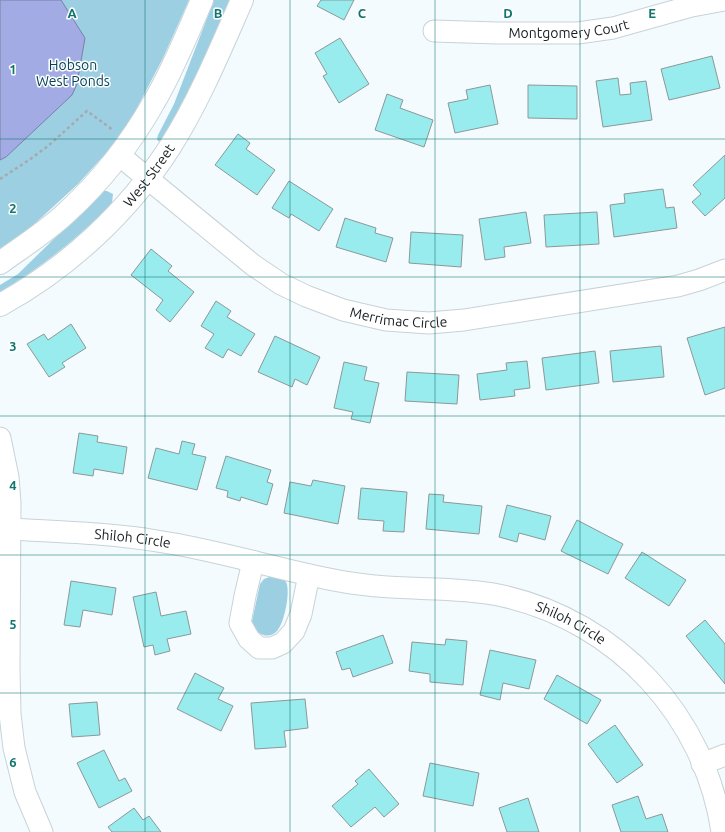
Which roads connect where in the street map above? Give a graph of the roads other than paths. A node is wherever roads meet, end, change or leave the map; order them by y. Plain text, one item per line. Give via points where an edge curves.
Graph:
1 (202, 0) edge
2 (242, 0) edge
3 (724, 0) edge
4 (434, 31) dead end
5 (119, 155) junction
6 (148, 178) junction
7 (0, 263) edge
8 (725, 270) edge
9 (0, 304) edge
10 (0, 438) edge
11 (10, 529) junction
12 (253, 562) junction
13 (309, 575) junction
14 (725, 755) edge
15 (702, 764) junction
16 (42, 832) edge
17 (722, 832) edge

1 - 5 street via 154,102
2 - 6 street, West Street via 202,89 170,147
3 - 4 street, Montgomery Court via 692,6 613,28 578,33
5 - 6 street, Merrimac Circle
5 - 7 street via 88,192 65,214
6 - 8 street, Merrimac Circle via 253,265 281,284 343,310 386,320 429,323 479,318 678,286
6 - 9 street, West Street via 117,214 70,257 47,276
10 - 11 street via 8,477
11 - 12 street, Shiloh Circle via 97,534 157,541
11 - 16 street via 10,714 14,748 25,792
12 - 13 street, Shiloh Circle
12 - 13 street via 240,623 249,639 259,648 272,648 283,643 294,631 301,614
13 - 15 street, Shiloh Circle via 401,588 470,591 503,596 542,607 578,624 629,659 656,687 690,735
14 - 15 street
15 - 17 street, Shiloh Circle via 715,798

